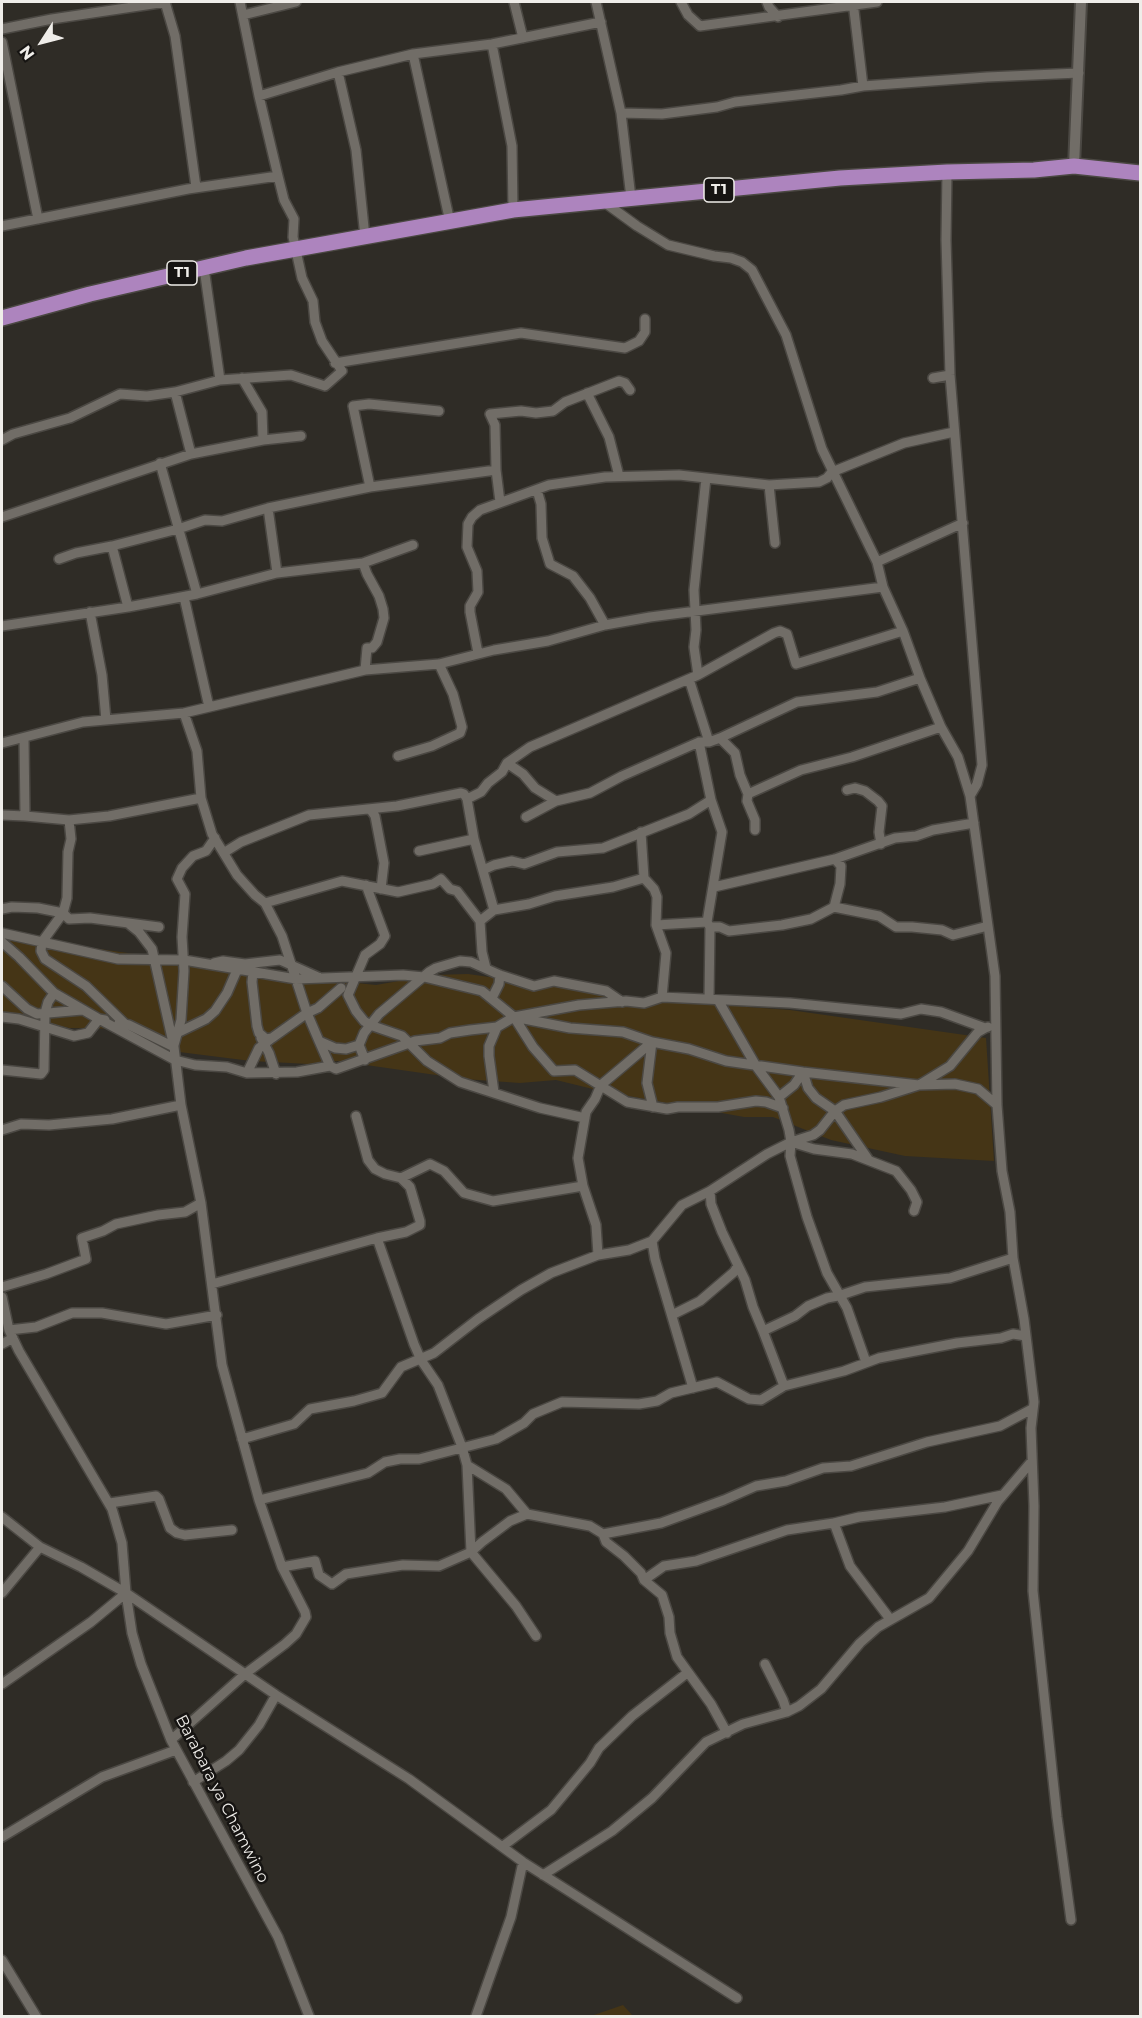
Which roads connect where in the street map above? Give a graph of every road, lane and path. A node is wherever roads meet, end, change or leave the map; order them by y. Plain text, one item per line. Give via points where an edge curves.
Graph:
1 (165, 2) edge
2 (240, 2) edge
3 (296, 2) edge
4 (514, 2) edge
5 (596, 2) edge
6 (681, 2) edge
7 (766, 2) edge
8 (877, 2) edge
9 (1081, 2) edge
10 (853, 3) edge
11 (243, 15) junction
12 (778, 17) junction
13 (601, 22) junction
14 (2, 29) edge
15 (523, 38) junction
16 (2, 42) edge
17 (492, 44) junction
18 (414, 54) junction
19 (338, 72) junction
20 (1079, 73) junction
21 (863, 86) junction
22 (259, 96) junction
23 (621, 113) junction
24 (1074, 166) junction
25 (947, 172) junction
26 (1140, 173) edge
27 (278, 176) junction
28 (196, 187) junction
29 (631, 198) junction
30 (604, 202) junction
31 (513, 210) junction
32 (38, 219) junction
33 (450, 222) junction
34 (2, 226) edge
35 (365, 237) junction
36 (297, 249) junction
37 (204, 268) junction
38 (2, 318) edge
39 (645, 319) dead end
40 (335, 363) junction
41 (950, 375) junction
42 (242, 378) junction
43 (933, 378) dead end
44 (220, 380) junction
45 (630, 390) dead end
46 (175, 392) junction
47 (587, 393) junction
48 (439, 411) dead end
49 (954, 432) junction
50 (302, 436) dead end
51 (2, 440) edge
52 (263, 440) junction
53 (191, 454) junction
54 (160, 463) junction
55 (495, 470) junction
56 (832, 472) junction
57 (619, 476) junction
58 (705, 478) junction
59 (769, 485) junction
60 (370, 487) junction
61 (537, 489) junction
62 (500, 502) junction
63 (268, 508) junction
64 (2, 517) edge
65 (963, 524) junction
66 (178, 529) junction
67 (775, 543) dead end
68 (413, 545) dead end
69 (112, 546) junction
70 (59, 559) dead end
71 (877, 562) junction
72 (363, 563) junction
73 (278, 573) junction
74 (883, 587) junction
75 (197, 594) junction
76 (184, 597) junction
77 (128, 607) junction
78 (90, 612) junction
79 (694, 612) junction
80 (605, 625) junction
81 (2, 626) edge
82 (903, 631) junction
83 (478, 653) junction
84 (439, 664) junction
85 (365, 670) junction
86 (698, 675) junction
87 (920, 678) junction
88 (689, 679) junction
89 (209, 707) junction
90 (184, 713) junction
91 (106, 720) junction
92 (941, 727) junction
93 (24, 738) junction
94 (720, 738) junction
95 (699, 742) junction
96 (709, 742) junction
97 (2, 743) edge
98 (398, 756) dead end
99 (507, 763) junction
100 (847, 790) dead end
101 (748, 794) junction
102 (970, 796) junction
103 (201, 798) junction
104 (467, 799) junction
105 (711, 800) junction
106 (556, 801) junction
107 (370, 809) junction
108 (2, 815) edge
109 (25, 816) junction
110 (526, 817) dead end
111 (69, 820) junction
112 (974, 824) junction
113 (755, 830) dead end
114 (641, 832) junction
115 (215, 838) junction
116 (474, 839) junction
117 (882, 844) junction
118 (419, 851) dead end
119 (225, 852) junction
120 (835, 860) junction
121 (483, 870) junction
122 (644, 878) junction
123 (366, 885) junction
124 (714, 887) junction
125 (381, 890) junction
126 (265, 903) junction
127 (834, 907) junction
128 (2, 909) edge
129 (494, 910) junction
130 (63, 913) junction
131 (480, 921) junction
132 (129, 924) junction
133 (656, 925) junction
134 (709, 925) junction
135 (988, 926) junction
136 (159, 927) dead end
137 (2, 933) edge
138 (2, 942) edge
139 (42, 942) junction
140 (154, 959) junction
141 (184, 960) junction
142 (291, 964) junction
143 (206, 965) junction
144 (486, 968) junction
145 (237, 970) junction
146 (253, 972) junction
147 (500, 975) junction
148 (356, 977) junction
149 (424, 977) junction
150 (296, 979) junction
151 (324, 979) junction
152 (2, 986) edge
153 (345, 992) junction
154 (54, 993) junction
155 (662, 997) junction
156 (492, 998) junction
157 (714, 1000) junction
158 (622, 1002) junction
159 (84, 1010) junction
160 (549, 1011) junction
161 (307, 1013) junction
162 (45, 1014) junction
163 (2, 1017) edge
164 (514, 1017) junction
165 (99, 1019) junction
166 (124, 1023) junction
167 (552, 1024) junction
168 (370, 1025) junction
169 (996, 1026) junction
170 (497, 1027) junction
171 (45, 1028) junction
172 (984, 1028) junction
173 (177, 1034) junction
174 (267, 1041) junction
175 (319, 1041) junction
176 (652, 1042) junction
177 (410, 1043) junction
178 (359, 1045) junction
179 (174, 1047) junction
180 (175, 1060) junction
181 (365, 1060) junction
182 (330, 1066) junction
183 (756, 1066) junction
184 (2, 1070) edge
185 (803, 1072) junction
186 (247, 1073) junction
187 (276, 1074) junction
188 (601, 1084) junction
189 (919, 1085) junction
190 (494, 1092) junction
191 (779, 1097) junction
192 (181, 1105) junction
193 (997, 1106) junction
194 (653, 1107) junction
195 (783, 1108) junction
196 (835, 1111) junction
197 (356, 1116) dead end
198 (585, 1118) junction
199 (2, 1130) edge
200 (791, 1142) junction
201 (868, 1159) junction
202 (401, 1178) junction
203 (584, 1186) junction
204 (710, 1191) junction
205 (201, 1203) junction
206 (914, 1211) dead end
207 (377, 1238) junction
208 (652, 1241) junction
209 (598, 1255) junction
210 (1013, 1258) junction
211 (737, 1267) junction
212 (212, 1284) junction
213 (2, 1287) edge
214 (838, 1296) junction
215 (2, 1297) edge
216 (216, 1314) junction
217 (672, 1315) junction
218 (763, 1331) junction
219 (11, 1334) junction
220 (1026, 1336) junction
221 (2, 1344) edge
222 (421, 1360) junction
223 (866, 1362) junction
224 (784, 1386) junction
225 (693, 1388) junction
226 (1032, 1409) junction
227 (242, 1439) junction
228 (462, 1447) junction
229 (1032, 1461) junction
230 (467, 1465) junction
231 (1003, 1495) junction
232 (259, 1500) junction
233 (110, 1503) junction
234 (527, 1514) junction
235 (2, 1517) edge
236 (834, 1523) junction
237 (232, 1530) dead end
238 (603, 1534) junction
239 (40, 1547) junction
240 (471, 1552) junction
241 (282, 1567) junction
242 (644, 1580) junction
243 (2, 1593) edge
244 (126, 1593) junction
245 (890, 1619) junction
246 (536, 1636) dead end
247 (765, 1664) dead end
248 (687, 1673) junction
249 (245, 1674) junction
250 (2, 1684) edge
251 (276, 1695) junction
252 (787, 1712) junction
253 (727, 1733) junction
254 (171, 1740) junction
255 (176, 1750) junction
256 (194, 1782) junction
257 (2, 1838) edge
258 (503, 1846) junction
259 (523, 1862) junction
260 (543, 1875) junction
261 (1071, 1920) dead end
262 (2, 1960) edge
263 (737, 1998) dead end
264 (36, 2016) edge
265 (309, 2016) edge
266 (476, 2016) edge

1 - 14 street
1 - 28 street via 175,36
2 - 11 street
3 - 11 street
4 - 15 street
5 - 13 street
6 - 12 street via 700,26
7 - 12 street
8 - 10 street
9 - 20 street
10 - 12 street
10 - 21 street
11 - 22 street
13 - 15 street
13 - 23 street
15 - 17 street
16 - 32 street
17 - 18 street
17 - 31 street via 512,146
18 - 19 street
18 - 33 street
19 - 22 street
19 - 35 street via 356,150
20 - 21 street
20 - 24 street
21 - 23 street via 662,114
22 - 27 street
23 - 29 street
24 - 25 highway, T1
24 - 26 highway, T1
25 - 29 highway, T1
25 - 41 street
27 - 28 street
27 - 36 street via 294,219
28 - 32 street
29 - 30 highway, T1
30 - 31 highway, T1
30 - 56 street via 668,245 731,258 752,270 786,335
31 - 33 highway, T1
32 - 34 street
33 - 35 highway, T1
35 - 36 highway, T1
36 - 37 highway, T1
36 - 40 street via 302,278 313,301 315,322
37 - 38 highway, T1
37 - 44 street
39 - 40 street via 645,332 639,341 625,348 521,333
40 - 42 street via 342,372 325,386 291,375
41 - 43 street
41 - 49 street
42 - 44 street
42 - 52 street via 262,412
44 - 46 street
45 - 47 street via 619,381
46 - 51 street via 120,394 70,418
46 - 53 street
47 - 55 street via 553,411 492,412
47 - 57 street via 609,437
48 - 60 street via 353,406
49 - 56 street via 904,443
49 - 65 street
50 - 52 street
52 - 53 street
53 - 54 street
54 - 64 street
54 - 66 street
55 - 60 street
55 - 62 street
56 - 59 street via 819,482
56 - 71 street
57 - 58 street
57 - 61 street via 549,484
58 - 59 street
58 - 79 street
59 - 67 street
60 - 63 street
61 - 62 street
61 - 80 street via 542,538 550,564 573,576
62 - 83 street via 480,510 468,524 467,547 477,571 478,592 470,612
63 - 66 street
63 - 73 street
65 - 71 street
65 - 102 street via 982,765
66 - 69 street
66 - 75 street
68 - 72 street
69 - 70 street
69 - 77 street
71 - 74 street
72 - 73 street
72 - 85 street via 384,609 377,642 367,648
73 - 75 street
74 - 79 street
74 - 82 street
75 - 76 street
76 - 77 street
76 - 89 street
77 - 78 street
78 - 81 street
78 - 91 street
79 - 80 street
79 - 86 street
80 - 83 street via 548,641
82 - 86 street via 796,664 787,634 780,631
82 - 87 street
83 - 84 street
84 - 85 street
84 - 98 street via 453,694 462,727 460,733
85 - 89 street
86 - 88 street
87 - 92 street
87 - 94 street via 877,692 796,702
88 - 96 street
88 - 99 street via 530,747
89 - 90 street
90 - 91 street
90 - 103 street via 197,751
91 - 93 street
92 - 101 street via 801,770
92 - 102 street via 958,757
93 - 97 street
93 - 109 street
94 - 96 street
94 - 101 street via 735,753
95 - 96 street
95 - 105 street
95 - 106 street via 590,793
99 - 104 street via 481,792
99 - 106 street
100 - 117 street via 865,791 882,806
101 - 113 street
102 - 112 street
103 - 111 street
103 - 115 street
104 - 107 street via 461,793
104 - 116 street
105 - 114 street via 689,814
105 - 124 street via 722,832
106 - 110 street
107 - 119 street via 309,815
107 - 125 street via 375,816 384,863
108 - 109 street
109 - 111 street
111 - 130 street via 71,839
112 - 117 street via 895,838
112 - 135 street
114 - 121 street via 603,848 557,852 524,864 512,861
114 - 122 street
115 - 119 street
115 - 141 street via 206,851 187,862 177,879 185,894
116 - 118 street
116 - 121 street
117 - 120 street
119 - 126 street via 237,875
120 - 124 street
120 - 127 street via 841,867
121 - 129 street
122 - 129 street
122 - 133 street via 657,897
123 - 125 street
123 - 126 street via 342,881
123 - 148 street via 385,936 365,955
124 - 134 street
125 - 131 street via 398,892 441,879 457,891
126 - 142 street
127 - 134 street via 811,919 782,925 729,931
127 - 135 street via 879,916 896,927 942,930 953,935
128 - 130 street via 39,908
129 - 131 street
130 - 132 street via 69,919
130 - 139 street
131 - 144 street
132 - 136 street
132 - 140 street via 148,943
133 - 134 street
133 - 155 street via 666,953
134 - 157 street
135 - 169 street
137 - 139 street
138 - 154 street
139 - 140 street via 118,958
139 - 166 street via 40,951 45,959 86,986
140 - 141 street
140 - 179 street
141 - 143 street
141 - 173 street
142 - 143 street via 280,960
142 - 150 street
142 - 151 street
143 - 145 street
144 - 147 street
144 - 149 street via 460,961 436,968
145 - 146 street
145 - 173 street via 215,1011
146 - 150 street
146 - 174 street via 259,1033
147 - 156 street
147 - 158 street via 534,986 554,981 606,992
148 - 149 street
148 - 151 street
148 - 153 street
149 - 156 street via 482,991
149 - 168 street
150 - 151 street
150 - 161 street
151 - 153 street
152 - 162 street via 27,1009
153 - 161 street
153 - 168 street
154 - 159 street
154 - 162 street
155 - 157 street
155 - 158 street via 644,1003
156 - 164 street
157 - 172 street via 901,1014 921,1009
157 - 183 street
158 - 160 street
159 - 162 street
159 - 165 street
160 - 164 street
160 - 167 street via 546,1017
161 - 174 street
161 - 175 street
162 - 171 street
163 - 171 street
164 - 167 street
164 - 170 street
164 - 188 street via 554,1071 575,1070
165 - 166 street
165 - 171 street via 88,1033 74,1036
165 - 180 street
166 - 179 street
167 - 176 street via 623,1032
168 - 177 street via 402,1036
168 - 178 street
169 - 172 street
169 - 193 street
170 - 177 street
170 - 190 street via 489,1046
171 - 184 street via 41,1074
172 - 189 street via 950,1066
173 - 179 street
174 - 186 street via 259,1048
174 - 187 street
175 - 178 street via 334,1048
175 - 182 street
176 - 183 street
176 - 188 street
176 - 194 street via 647,1083
177 - 181 street
177 - 190 street via 440,1071 459,1082
178 - 181 street
179 - 180 street
180 - 186 street
180 - 192 street
181 - 182 street via 336,1069
182 - 187 street
183 - 185 street
183 - 191 street
185 - 189 street
185 - 191 street
185 - 196 street via 816,1098
186 - 187 street
188 - 194 street via 627,1101
188 - 198 street
189 - 193 street via 965,1085 978,1089
189 - 196 street
190 - 198 street
191 - 195 street
192 - 199 street via 112,1119 21,1124
192 - 205 street
193 - 210 street
194 - 195 street via 718,1107 756,1101
195 - 200 street
196 - 200 street via 813,1135
196 - 201 street
197 - 202 street via 368,1160 375,1169
198 - 203 street via 578,1158
200 - 201 street
200 - 204 street
200 - 214 street via 790,1156 807,1217
201 - 206 street via 897,1170 917,1202
202 - 203 street via 430,1164 465,1193 493,1201
202 - 207 street via 410,1187 420,1225
203 - 209 street via 596,1225
204 - 208 street via 682,1205
204 - 211 street via 711,1204
205 - 212 street
205 - 213 street via 185,1212 116,1224 82,1238 86,1258
207 - 212 street
207 - 222 street
208 - 209 street
208 - 217 street
209 - 222 street via 551,1273 521,1290
210 - 214 street via 950,1278 865,1287
210 - 220 street
211 - 217 street via 700,1301
211 - 218 street
212 - 216 street
214 - 218 street via 808,1306
214 - 223 street
215 - 219 street, Barabara ya Chamwino
216 - 219 street via 166,1324 102,1313 72,1313
216 - 227 street via 222,1365
217 - 225 street
218 - 224 street
219 - 221 street
219 - 233 street, Barabara ya Chamwino
220 - 223 street via 1012,1334
220 - 226 street
222 - 227 street via 401,1367 382,1393 310,1409 294,1424
222 - 228 street via 438,1385
223 - 224 street
224 - 225 street via 761,1400 749,1399 717,1382
225 - 228 street via 639,1404 562,1402 533,1414 524,1424 496,1439
226 - 229 street
226 - 238 street via 1000,1426 927,1442 851,1466 823,1468 786,1482 756,1486 660,1522
227 - 232 street
228 - 230 street
228 - 232 street via 419,1459 386,1462 368,1473
229 - 231 street
229 - 261 street via 1033,1591
230 - 234 street via 506,1489
230 - 240 street
231 - 236 street via 945,1508
231 - 245 street via 968,1551 929,1598
232 - 241 street
233 - 237 street via 156,1496 177,1533
233 - 244 street, Barabara ya Chamwino via 122,1543
234 - 238 street via 590,1526
234 - 240 street via 510,1521
235 - 239 street
236 - 242 street via 787,1530 696,1561 664,1566
236 - 245 street via 850,1566
238 - 242 street via 606,1542
239 - 243 street
239 - 244 street
240 - 241 street via 439,1566 403,1565 346,1574 332,1584 319,1575 315,1562
240 - 246 street
241 - 249 street via 305,1612 304,1621 285,1644
242 - 248 street via 662,1595 670,1633
244 - 249 street
244 - 250 street
244 - 254 street, Barabara ya Chamwino via 141,1664
245 - 252 street via 860,1643 821,1689
247 - 252 street
248 - 253 street
248 - 258 street via 599,1748 551,1810
249 - 251 street
249 - 254 street
251 - 256 street via 239,1750
251 - 258 street via 409,1779
252 - 253 street via 743,1724
253 - 260 street via 706,1742 652,1798 612,1831
254 - 255 street, Barabara ya Chamwino
255 - 256 street, Barabara ya Chamwino
255 - 257 street via 102,1777
256 - 265 street, Barabara ya Chamwino via 278,1937
258 - 259 street
259 - 260 street
259 - 266 street via 511,1917
260 - 263 street
262 - 264 street

